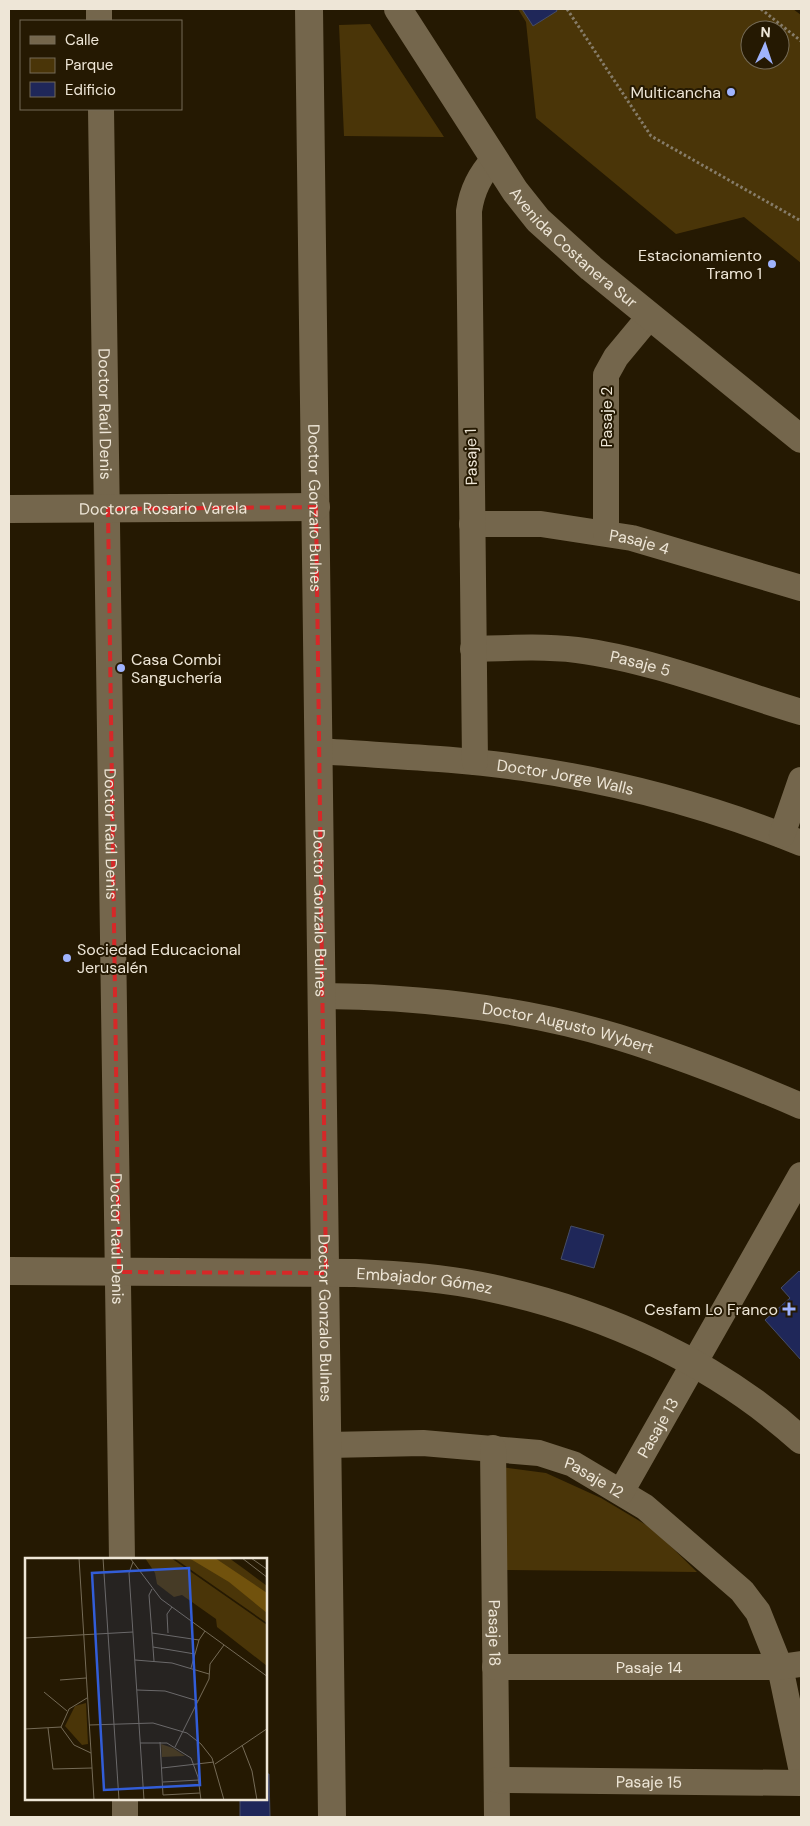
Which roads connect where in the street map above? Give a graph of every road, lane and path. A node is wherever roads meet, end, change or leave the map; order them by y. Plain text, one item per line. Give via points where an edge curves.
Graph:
1 (309, 9) edge
2 (398, 9) edge
3 (567, 9) edge
4 (761, 9) edge
5 (801, 41) edge
6 (101, 110) edge
7 (494, 159) junction
8 (801, 222) edge
9 (650, 316) junction
10 (801, 439) edge
11 (316, 507) junction
12 (9, 509) edge
13 (108, 509) junction
14 (472, 524) junction
15 (606, 533) junction
16 (801, 588) edge
17 (474, 649) junction
18 (801, 712) edge
19 (319, 750) junction
20 (475, 762) junction
21 (801, 780) edge
22 (792, 839) edge
23 (323, 996) junction
24 (801, 1106) edge
25 (801, 1175) edge
26 (9, 1270) edge
27 (119, 1272) junction
28 (326, 1273) junction
29 (693, 1363) junction
30 (801, 1440) edge
31 (328, 1445) junction
32 (493, 1448) junction
33 (621, 1492) junction
34 (122, 1558) edge
35 (790, 1665) edge
36 (495, 1667) junction
37 (801, 1766) edge
38 (497, 1780) junction
39 (801, 1783) edge
40 (125, 1801) edge
41 (125, 1817) edge
42 (332, 1817) edge
43 (497, 1817) edge

1 - 11 street, Doctor Gonzalo Bulnes
2 - 7 street, Avenida Costanera Sur
3 - 8 path via 651,136
4 - 5 path
6 - 13 street, Doctor Raúl Denis
7 - 9 street, Avenida Costanera Sur via 538,220
7 - 14 street, Pasaje 1 via 474,187 469,211
9 - 10 street, Avenida Costanera Sur
9 - 15 street, Pasaje 2 via 616,357 606,375
11 - 13 street, Doctora Rosario Varela
11 - 19 street, Doctor Gonzalo Bulnes
12 - 13 street, Doctora Rosario Varela
13 - 27 street, Doctor Raúl Denis
14 - 15 street, Pasaje 4 via 541,524
14 - 17 street, Pasaje 1
15 - 16 street, Pasaje 4 via 658,545
17 - 18 street, Pasaje 5 via 579,650 635,662
17 - 20 street, Pasaje 1
19 - 20 street, Doctor Jorge Walls
19 - 23 street, Doctor Gonzalo Bulnes
20 - 22 street, Doctor Jorge Walls via 550,772 629,788 724,814
21 - 22 street
23 - 24 street, Doctor Augusto Wybert via 438,1002 556,1022 616,1036 674,1055
23 - 28 street, Doctor Gonzalo Bulnes
25 - 29 street, Pasaje 13
26 - 27 street, Embajador Gómez
27 - 28 street, Embajador Gómez
27 - 34 street, Doctor Raúl Denis
28 - 29 street, Embajador Gómez via 436,1279 527,1296 601,1320
28 - 31 street, Doctor Gonzalo Bulnes
29 - 30 street, Embajador Gómez via 751,1398
29 - 33 street, Pasaje 13
31 - 32 street, Pasaje 12 via 424,1443
31 - 42 street, Doctor Gonzalo Bulnes
32 - 33 street, Pasaje 12 via 524,1450 553,1457 573,1464
32 - 36 street, Pasaje 18
33 - 35 street, Pasaje 12 via 668,1524 742,1591
35 - 36 street, Pasaje 14
35 - 37 street, Pasaje 12
36 - 38 street, Pasaje 18
38 - 39 street, Pasaje 15
38 - 43 street, Pasaje 18
40 - 41 street

